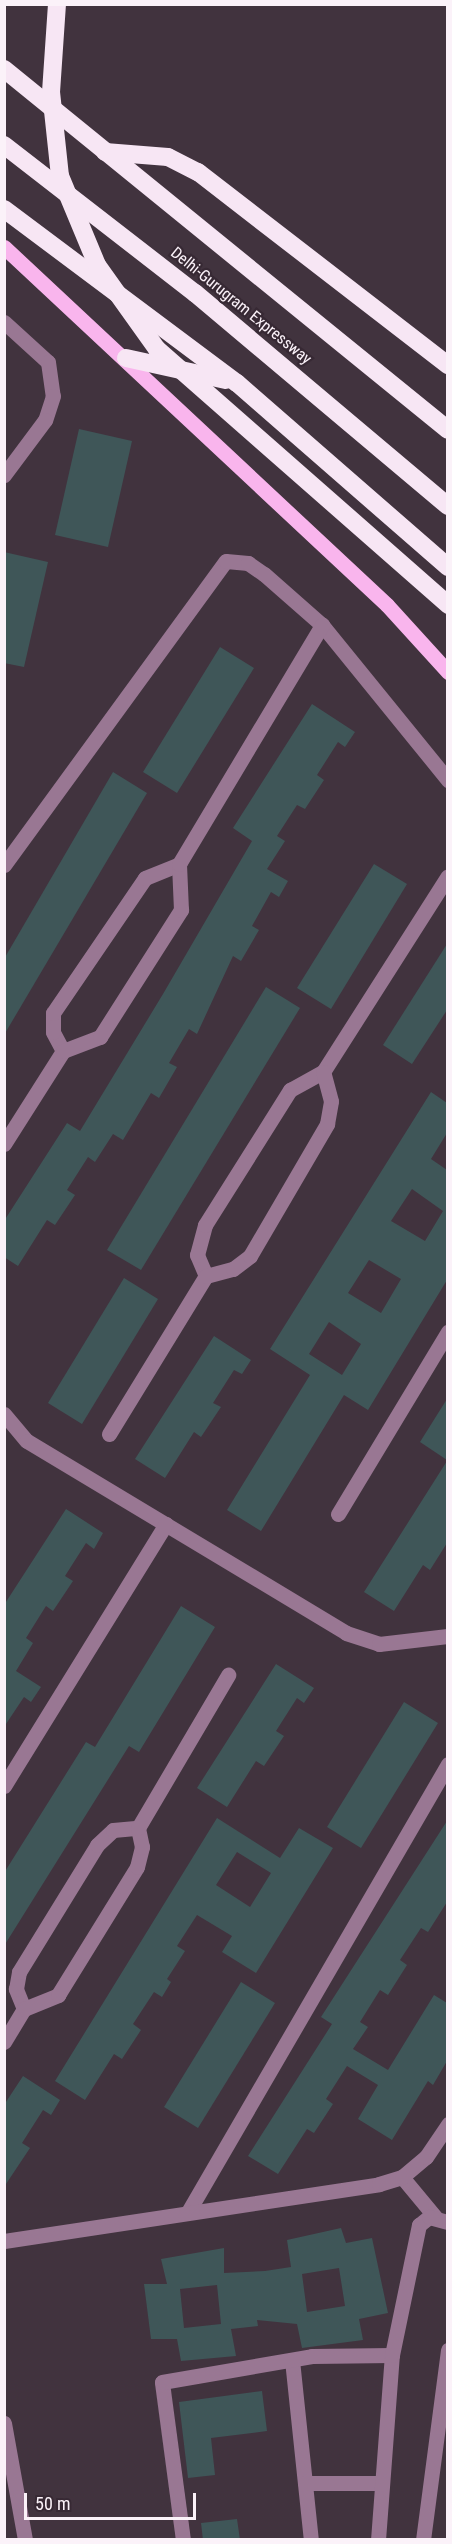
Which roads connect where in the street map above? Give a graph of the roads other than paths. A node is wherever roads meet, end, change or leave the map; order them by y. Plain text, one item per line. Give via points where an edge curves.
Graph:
1 (57, 4) edge
2 (4, 69) edge
3 (4, 145) edge
4 (105, 152) junction
5 (4, 208) edge
6 (4, 247) edge
7 (4, 322) edge
8 (126, 358) junction
9 (447, 365) edge
10 (237, 383) junction
11 (447, 430) edge
12 (4, 475) edge
13 (447, 506) edge
14 (447, 567) edge
15 (447, 605) edge
16 (322, 625) junction
17 (447, 672) edge
18 (447, 780) edge
19 (178, 864) junction
20 (4, 865) edge
21 (447, 876) edge
22 (63, 1051) junction
23 (322, 1072) junction
24 (4, 1144) edge
25 (206, 1276) junction
26 (447, 1332) edge
27 (4, 1414) edge
28 (110, 1434) dead end
29 (338, 1514) dead end
30 (166, 1524) junction
31 (447, 1636) edge
32 (228, 1675) dead end
33 (447, 1764) edge
34 (4, 1786) edge
35 (138, 1828) junction
36 (24, 2009) junction
37 (4, 2042) edge
38 (447, 2124) edge
39 (402, 2177) junction
40 (188, 2212) junction
41 (442, 2220) edge
42 (4, 2241) edge
43 (447, 2350) edge
44 (392, 2355) junction
45 (292, 2360) junction
46 (4, 2423) edge
47 (305, 2483) junction
48 (382, 2483) junction
49 (25, 2540) edge
50 (183, 2540) edge
51 (311, 2540) edge
52 (378, 2540) edge
53 (423, 2540) edge

1 - 15 highway, bridge via 51,92 60,176 97,265 158,349
2 - 4 highway, Delhi-Gurugram Expressway
3 - 13 highway, Delhi-Gurugram Expressway via 195,293
4 - 9 highway via 168,157 198,172
4 - 11 highway, Delhi-Gurugram Expressway
5 - 10 highway
6 - 8 main road
7 - 12 street via 48,362 52,396 45,420
8 - 10 highway
8 - 17 main road via 387,605
10 - 14 highway
16 - 18 street
16 - 19 street
16 - 20 street via 248,563 236,560 218,567
19 - 22 street via 181,910 100,1037
19 - 22 street via 145,878 53,1013 53,1032
21 - 23 street
22 - 24 street
23 - 25 street via 290,1090 206,1226 197,1255
23 - 25 street via 331,1101 327,1124 244,1263
25 - 28 street
26 - 29 street
27 - 30 street via 27,1441
30 - 31 street via 346,1633 379,1644
30 - 34 street
32 - 35 street
33 - 40 street
35 - 36 street via 142,1847 137,1867 58,1995
35 - 36 street via 113,1830 97,1845 19,1972 16,1989
36 - 37 street
38 - 39 street via 426,2157
39 - 40 street
39 - 41 street
40 - 42 street
41 - 44 street via 419,2225
43 - 53 street
44 - 45 street
44 - 48 street
45 - 47 street
45 - 50 street via 160,2385
46 - 49 street
47 - 48 street
47 - 51 street
48 - 52 street

